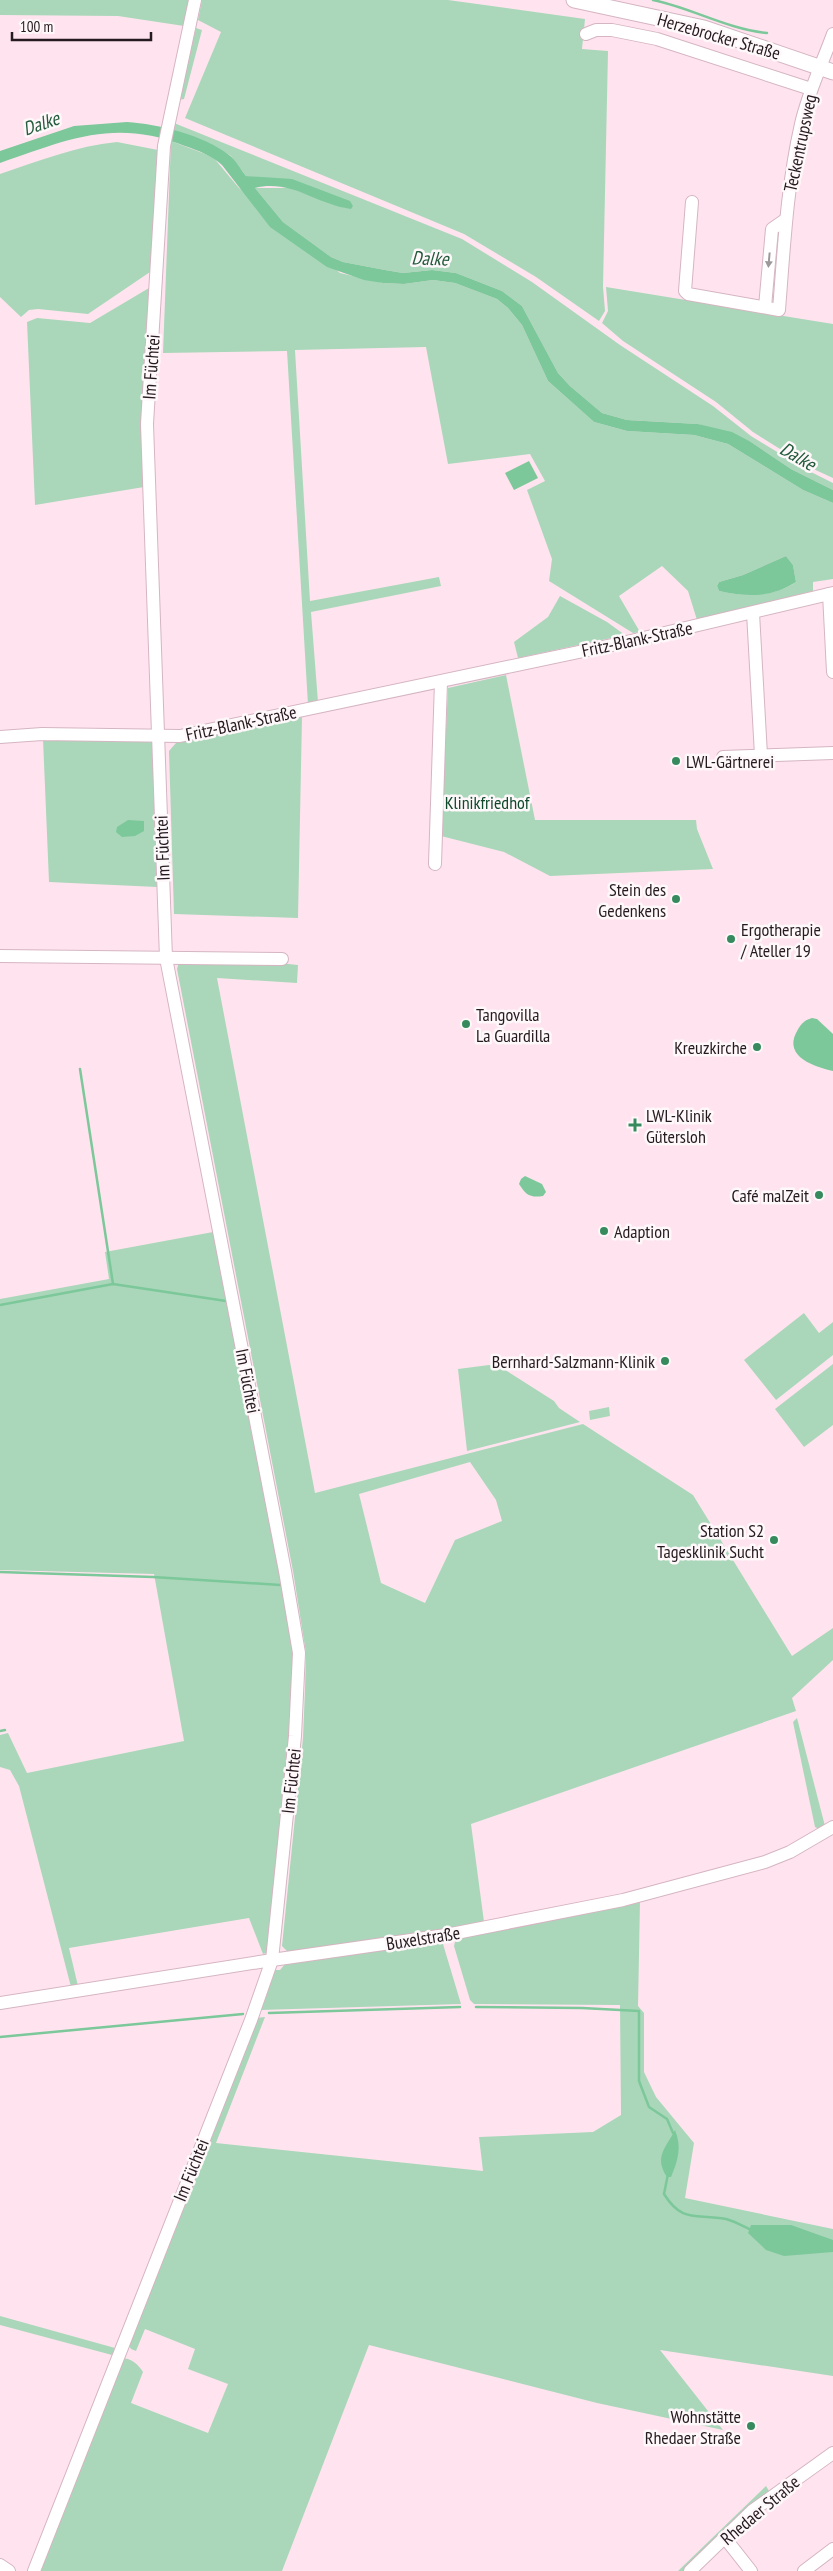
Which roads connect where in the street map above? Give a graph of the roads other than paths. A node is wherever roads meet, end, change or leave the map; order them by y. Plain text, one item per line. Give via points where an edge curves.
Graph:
1 (195, 0) edge
2 (574, 0) edge
3 (586, 34) dead end
4 (833, 34) edge
5 (826, 69) edge
6 (811, 89) junction
7 (692, 202) dead end
8 (785, 220) junction
9 (765, 307) junction
10 (831, 594) edge
11 (753, 613) junction
12 (833, 672) edge
13 (440, 682) junction
14 (0, 737) edge
15 (159, 737) junction
16 (833, 753) edge
17 (761, 755) junction
18 (723, 757) dead end
19 (435, 864) dead end
20 (0, 956) edge
21 (166, 958) junction
22 (282, 959) dead end
23 (833, 1827) edge
24 (272, 1960) junction
25 (0, 2003) edge
26 (833, 2453) edge
27 (725, 2538) junction
28 (833, 2549) edge
29 (0, 2565) edge
30 (9, 2571) edge
31 (34, 2571) edge
32 (690, 2571) edge
33 (751, 2571) edge
34 (804, 2571) edge

1 - 15 street, Im Füchtei via 164,146 147,424
2 - 5 main road, Herzebrocker Straße via 704,28
3 - 6 street, Herzebrocker Straße via 612,30 657,40
4 - 5 street, Teckentrupsweg
5 - 6 street, Teckentrupsweg
6 - 8 street, Teckentrupsweg via 792,166
7 - 9 street, Teckentrupsweg via 685,291
8 -> 9 street, Teckentrupsweg via 772,229
8 - 9 street, Teckentrupsweg via 779,310
10 - 11 street, Fritz-Blank-Straße
10 - 12 street
11 - 13 street, Fritz-Blank-Straße
11 - 17 street
13 - 15 street, Fritz-Blank-Straße via 180,736
13 - 19 street
14 - 15 street via 42,734
15 - 21 street, Im Füchtei
16 - 17 street
17 - 18 street
20 - 21 street
21 - 22 street
21 - 24 street, Im Füchtei via 299,1653 295,1736
23 - 24 street, Buxelstraße via 790,1852 764,1862 623,1900 446,1936
24 - 25 street, Buxelstraße
24 - 31 street, Im Füchtei
26 - 27 street, Rhedaer Straße via 752,2511
27 - 32 street, Rhedaer Straße
27 - 33 street
28 - 34 street
29 - 30 street

